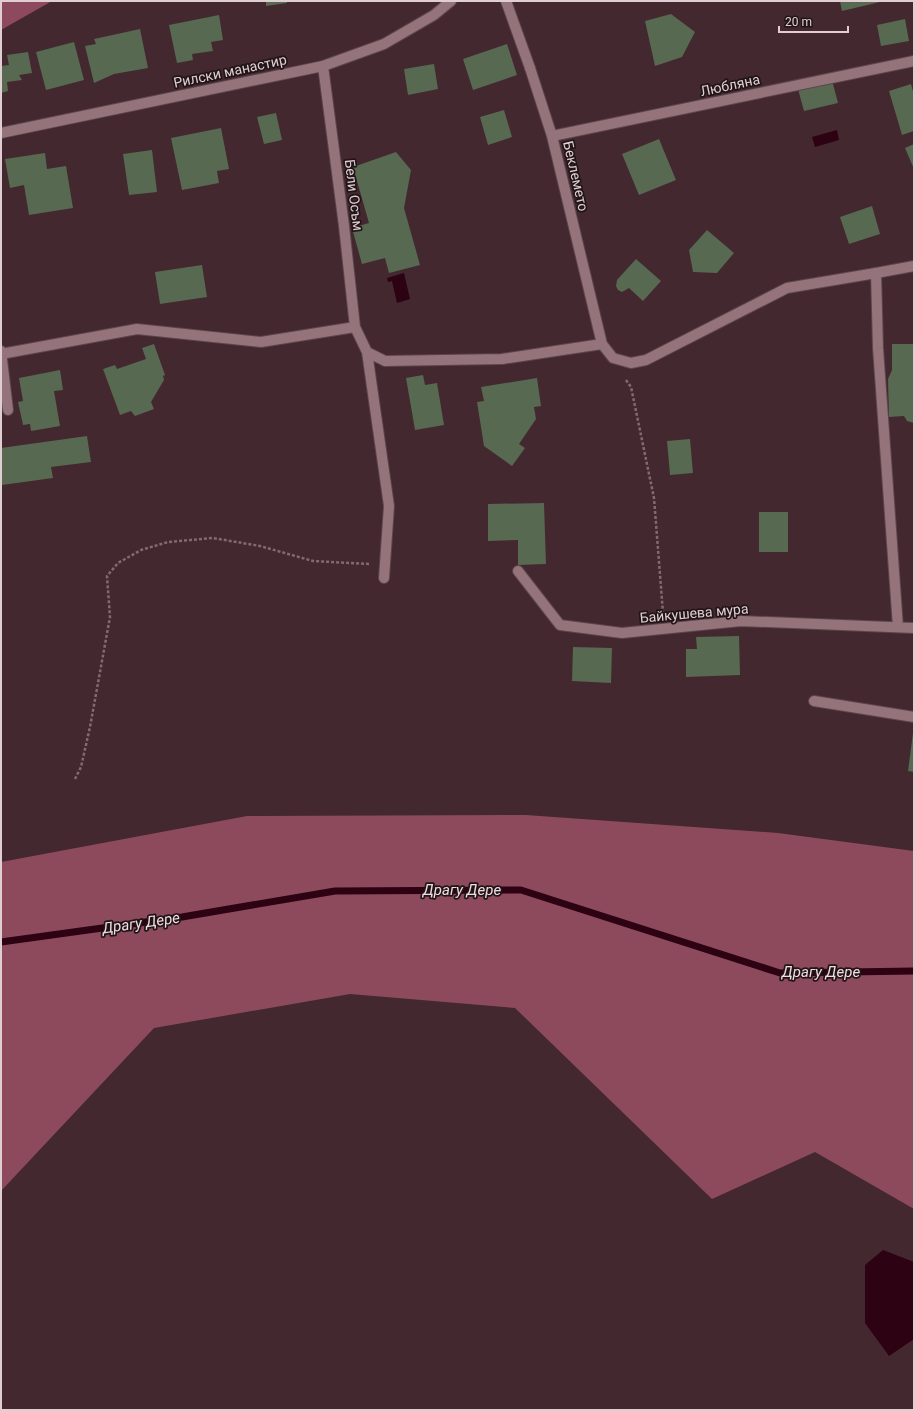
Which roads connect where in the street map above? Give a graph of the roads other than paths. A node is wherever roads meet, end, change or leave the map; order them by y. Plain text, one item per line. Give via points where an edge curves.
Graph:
1 (451, 1) edge
2 (506, 1) edge
3 (914, 61) edge
4 (323, 66) junction
5 (1, 133) edge
6 (552, 136) junction
7 (914, 266) edge
8 (876, 273) junction
9 (355, 327) junction
10 (602, 344) junction
11 (367, 352) junction
12 (1, 353) edge
13 (8, 410) dead end
14 (518, 571) dead end
15 (384, 578) dead end
16 (898, 627) junction
17 (914, 628) edge
18 (814, 701) dead end
19 (914, 717) edge

1 - 4 street, Рилски манастир via 434,15 384,44
2 - 6 street, Беклемето
3 - 6 street, Любляна
4 - 5 street, Рилски манастир
4 - 9 street, Бели Осъм
6 - 10 street, Беклемето
7 - 8 street
8 - 10 street, Беклемето via 787,288 646,360 632,362 613,358
8 - 16 street via 878,348
9 - 11 street, Бели Осъм
9 - 12 street via 262,342 137,328
10 - 11 street via 502,359 385,361
11 - 15 street via 388,506
12 - 13 street
14 - 16 street, Байкушева мура via 560,625 622,633 741,621
16 - 17 street, Байкушева мура
18 - 19 street

